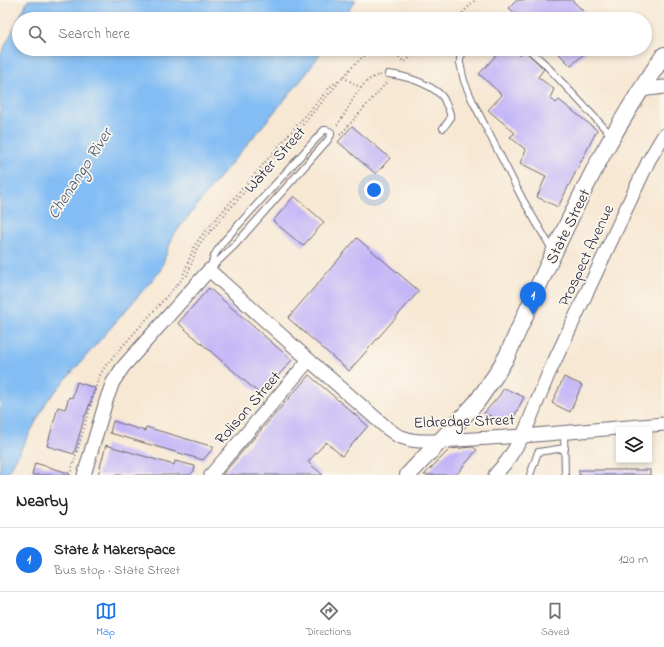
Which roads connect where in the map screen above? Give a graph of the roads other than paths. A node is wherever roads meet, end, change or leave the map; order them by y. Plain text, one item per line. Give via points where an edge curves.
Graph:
1 (664, 54) edge
2 (462, 56) edge
3 (537, 56) edge
4 (388, 74) road end
5 (664, 87) edge
6 (641, 90) junction
7 (443, 128) dead end
8 (664, 135) edge
9 (613, 137) junction
10 (554, 252) junction
11 (209, 270) junction
12 (309, 360) junction
13 (664, 424) edge
14 (564, 432) junction
15 (522, 436) junction
16 (440, 441) junction
17 (565, 448) junction
18 (84, 475) edge
19 (210, 475) edge
20 (408, 475) edge
21 (496, 475) edge
22 (530, 475) edge
23 (566, 475) edge

1 - 6 street, State Street
2 - 10 lane via 460,63 464,81 473,102 523,200
3 - 9 lane
4 - 7 lane via 419,82 440,94 450,112
5 - 6 street
6 - 9 street, State Street
8 - 15 street, Prospect Avenue via 649,160 554,360
9 - 10 street, State Street
10 - 16 street, State Street via 495,376 476,403
11 - 11 lane, Water Street via 217,250 228,236 322,131 331,132 328,140 235,245
11 - 12 street, Eldredge Street
11 - 18 street, Water Street via 116,377 107,398
12 - 16 street, Eldredge Street via 395,434 411,440
12 - 19 street, Rolison Street
13 - 14 street, Eldredge Street
14 - 15 street, Eldredge Street
14 - 17 lane
15 - 16 street, Eldredge Street
15 - 21 street, Prospect Avenue
16 - 20 street, State Street
17 - 22 lane via 538,452
17 - 23 lane

